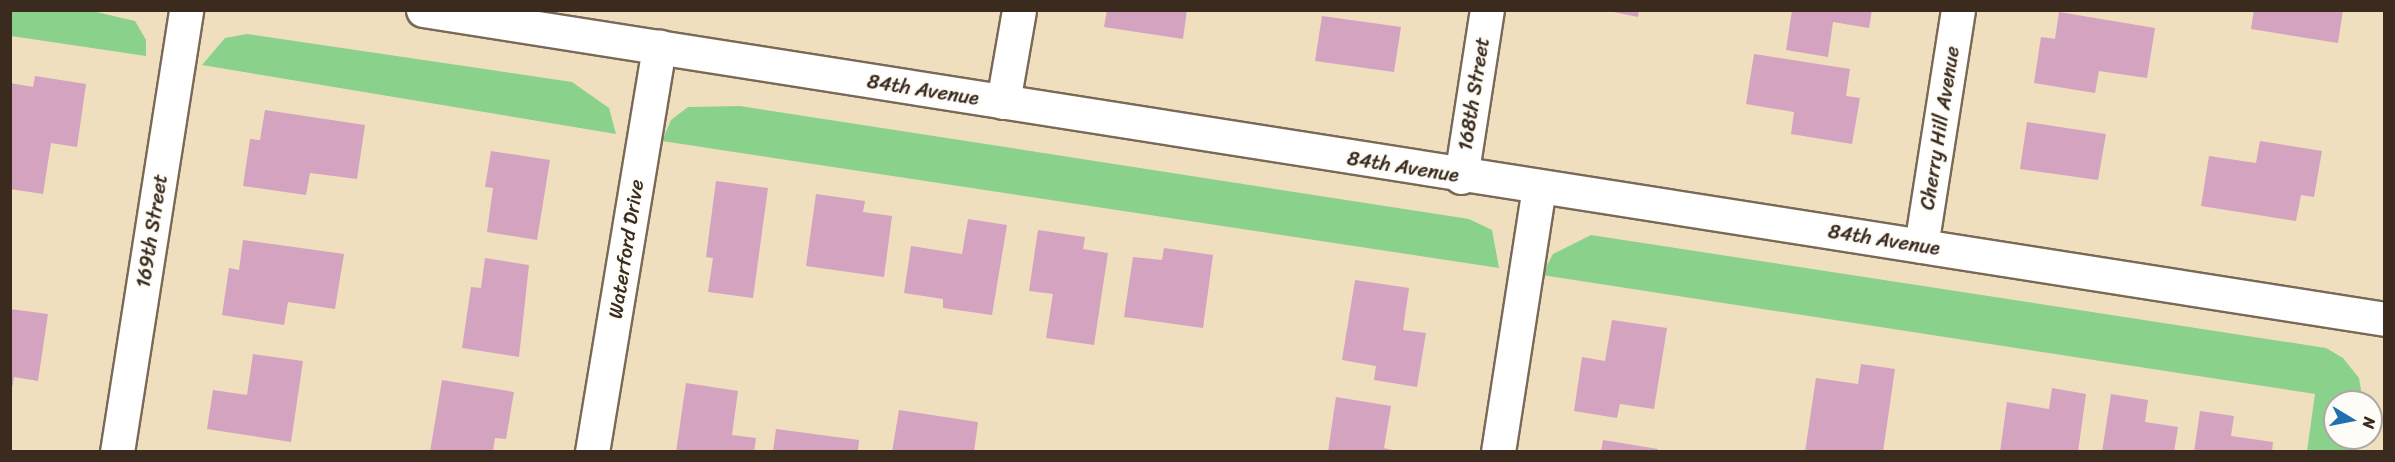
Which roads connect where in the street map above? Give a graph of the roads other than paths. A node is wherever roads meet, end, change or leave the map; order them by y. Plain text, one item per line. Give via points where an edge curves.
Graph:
1 (186, 10) edge
2 (423, 10) edge
3 (1019, 10) edge
4 (1487, 10) edge
5 (1958, 10) edge
6 (659, 47) junction
7 (1004, 102) junction
8 (1461, 177) junction
9 (1539, 187) junction
10 (1921, 246) junction
11 (2385, 319) edge
12 (117, 452) edge
13 (592, 452) edge
14 (1498, 452) edge

1 - 12 street, 169th Street
2 - 6 street, 84th Avenue
3 - 7 street
4 - 8 street, 168th Street
5 - 10 street, Cherry Hill Avenue
6 - 7 street, 84th Avenue
6 - 13 street, Waterford Drive
7 - 8 street, 84th Avenue
8 - 9 street, 84th Avenue
9 - 10 street, 84th Avenue
9 - 14 street
10 - 11 street, 84th Avenue

